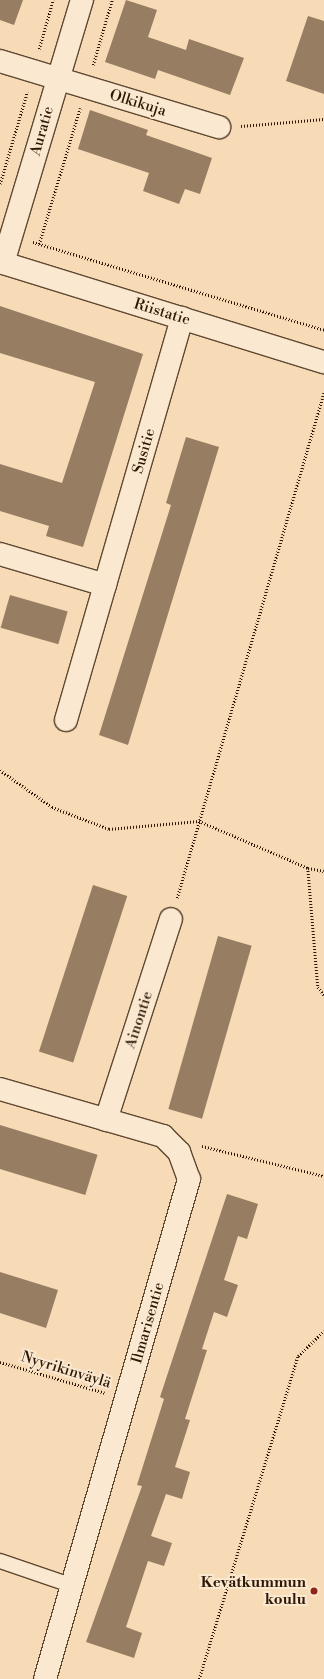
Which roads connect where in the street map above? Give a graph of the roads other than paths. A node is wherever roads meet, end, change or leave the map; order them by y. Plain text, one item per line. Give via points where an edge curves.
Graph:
1 (82, 0) edge
2 (0, 61) edge
3 (57, 78) junction
4 (219, 127) road end
5 (1, 263) edge
6 (182, 318) junction
7 (324, 362) edge
8 (0, 554) edge
9 (106, 585) junction
10 (66, 720) dead end
11 (171, 919) road end
12 (0, 1089) edge
13 (106, 1120) junction
14 (0, 1561) edge
15 (74, 1586) junction
16 (45, 1679) edge

1 - 3 street, Auratie
2 - 3 street, Olkikuja
3 - 4 street, Olkikuja
3 - 5 street, Auratie via 12,236
5 - 6 street, Riistatie
6 - 7 street, Riistatie
6 - 9 street, Susitie
8 - 9 street
9 - 10 street, Susitie
11 - 13 street, Ainontie
12 - 13 street, Ilmarisentie
13 - 15 street, Ilmarisentie via 163,1136 179,1152 189,1179
14 - 15 lane
15 - 16 street, Ilmarisentie

